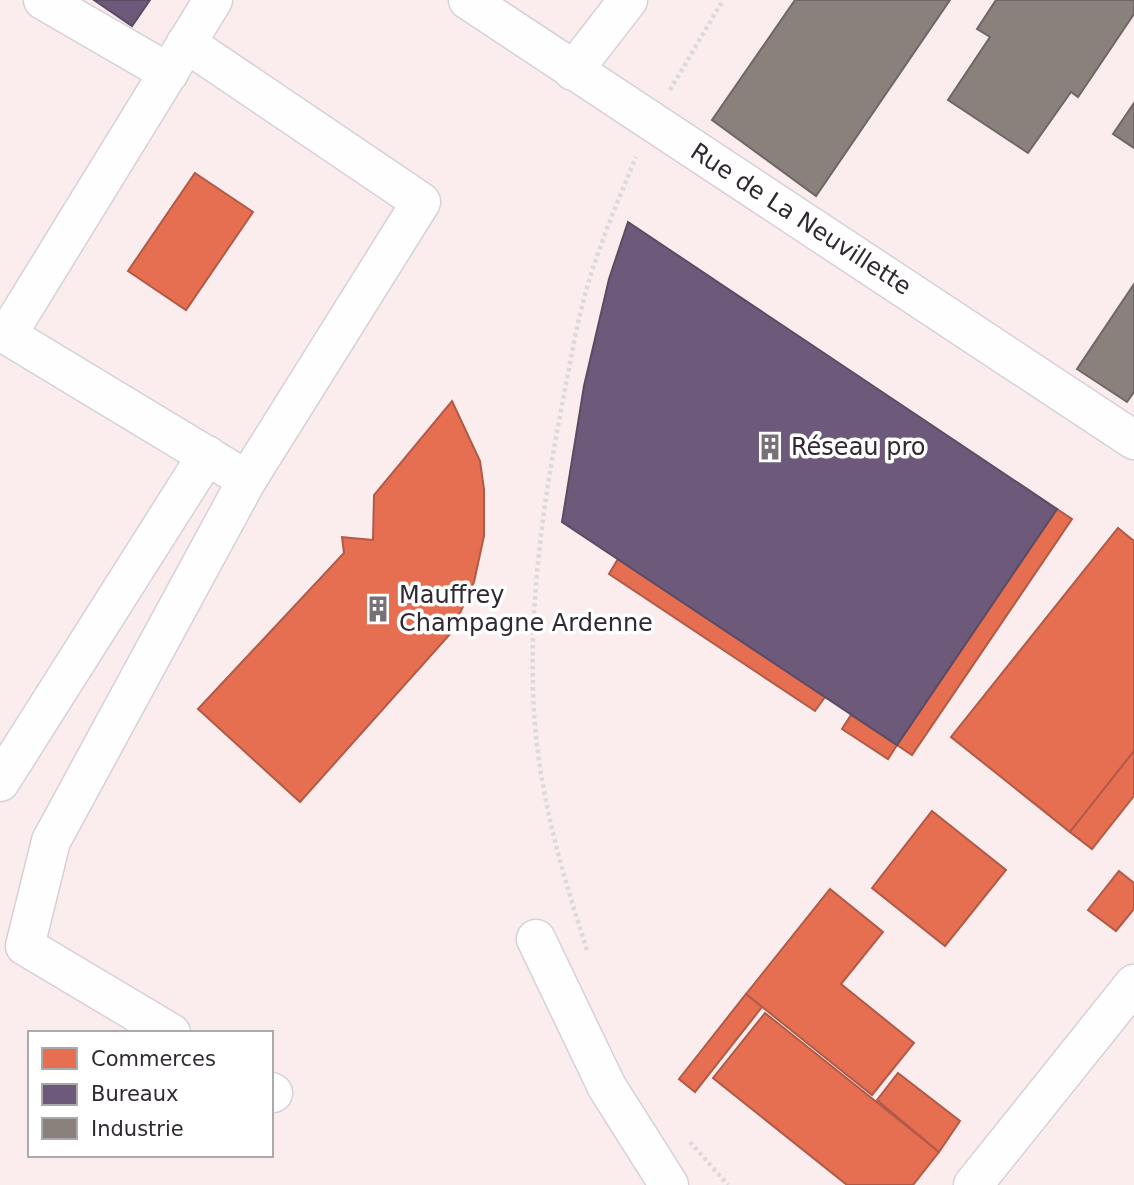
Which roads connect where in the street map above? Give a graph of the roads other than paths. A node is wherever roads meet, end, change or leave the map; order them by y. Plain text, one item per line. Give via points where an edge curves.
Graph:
1 (43, 0) edge
2 (213, 0) edge
3 (468, 0) edge
4 (628, 0) edge
5 (178, 58) junction
6 (573, 71) junction
7 (4, 333) edge
8 (1134, 440) edge
9 (207, 455) junction
10 (247, 480) junction
11 (0, 782) edge
12 (536, 939) dead end
13 (1134, 984) edge
14 (168, 1031) edge
15 (669, 1185) edge
16 (973, 1185) edge

1 - 5 street
2 - 5 street
3 - 6 street, Rue de La Neuvillette
4 - 6 street
5 - 7 street
5 - 10 street via 421,202
6 - 8 street, Rue de La Neuvillette
7 - 9 street
9 - 10 street
9 - 11 street
10 - 14 street via 51,841 25,946
12 - 15 street via 607,1087
13 - 16 street

